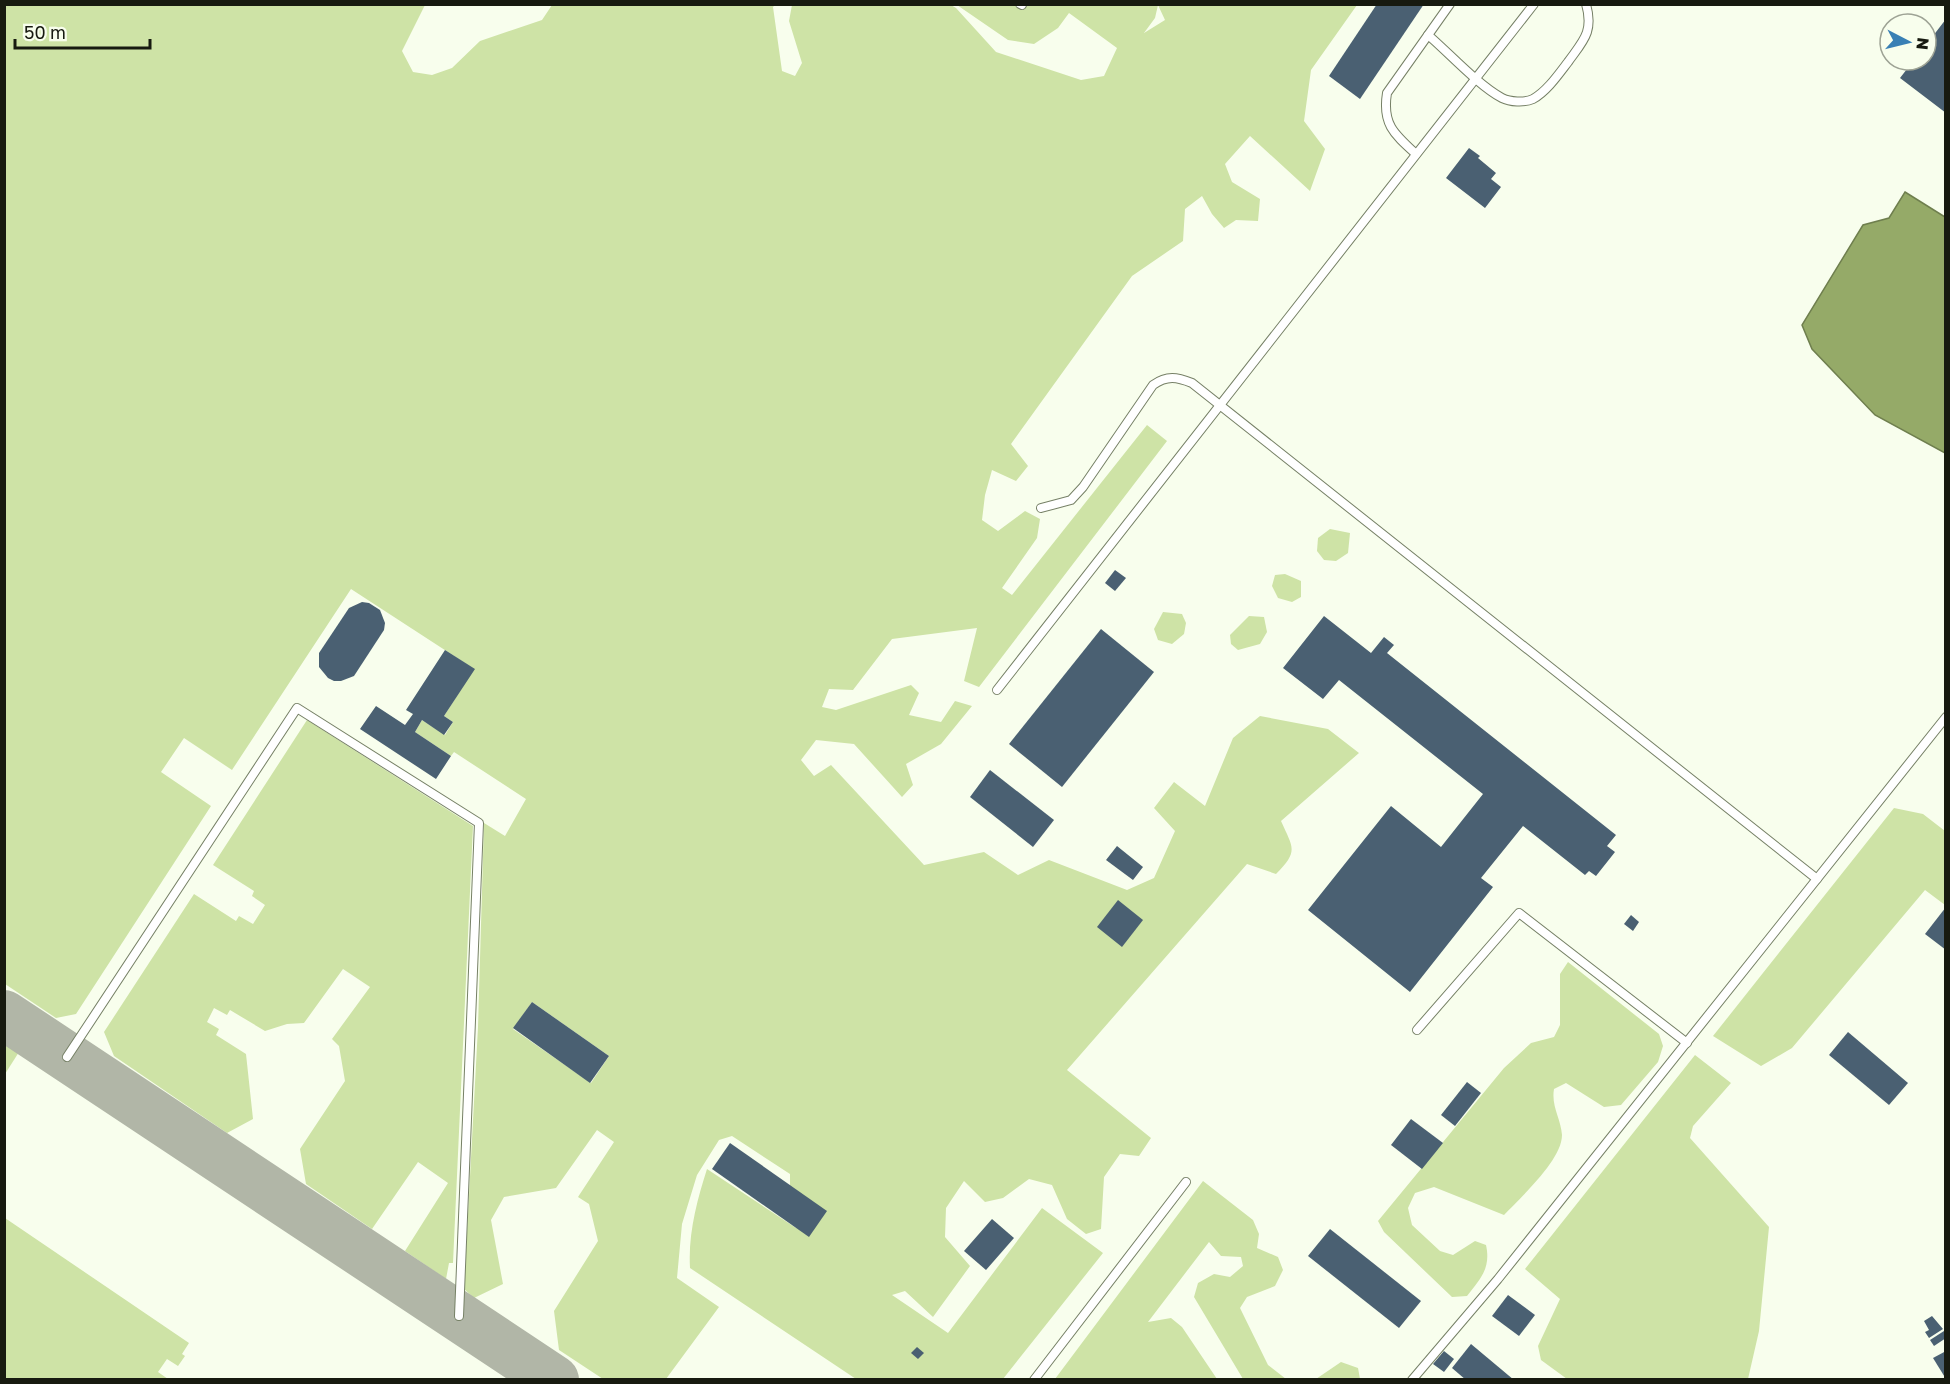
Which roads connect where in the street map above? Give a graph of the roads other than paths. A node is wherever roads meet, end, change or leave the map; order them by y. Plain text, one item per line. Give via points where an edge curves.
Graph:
1 (1450, 4) edge
2 (1534, 4) edge
3 (1586, 4) edge
4 (1428, 34) junction
5 (1476, 78) junction
6 (1416, 154) junction
7 (1219, 405) junction
8 (1041, 508) dead end
9 (997, 690) dead end
10 (1946, 717) edge
11 (1817, 879) junction
12 (1417, 1030) dead end
13 (1686, 1043) junction
14 (67, 1057) dead end
15 (1186, 1182) dead end
16 (459, 1316) dead end
17 (1034, 1380) edge
18 (1412, 1380) edge

1 - 4 lane
2 - 5 lane
3 - 5 lane via 1590,18 1587,35 1555,79 1533,99 1518,102 1502,98
4 - 5 lane
4 - 6 lane via 1387,93 1385,104 1394,134
5 - 6 lane
6 - 7 lane
7 - 8 lane via 1192,383 1177,377 1163,378 1153,385 1083,488 1071,500
7 - 9 lane
7 - 11 lane
10 - 11 lane
11 - 13 lane
12 - 13 lane via 1519,914
13 - 18 lane via 1498,1279
14 - 16 lane via 297,708 479,823
15 - 17 lane

